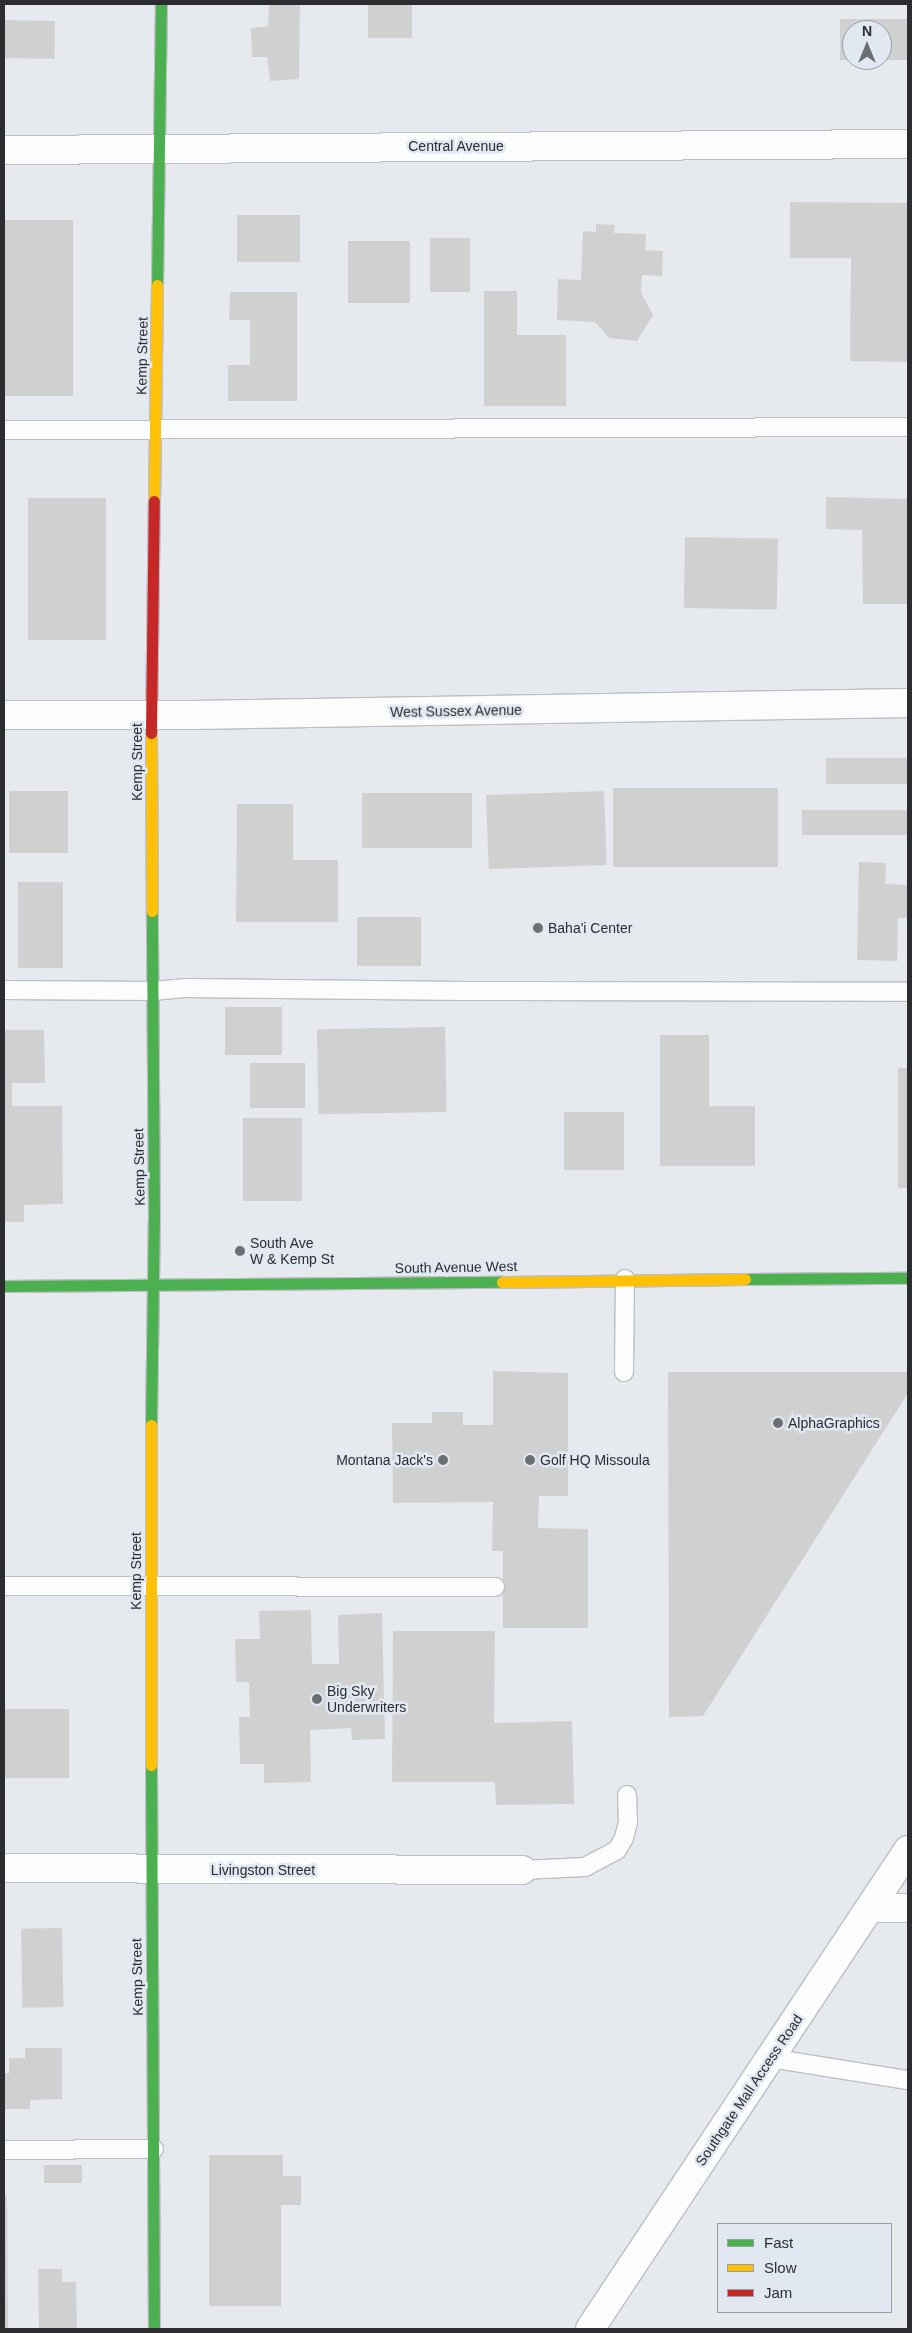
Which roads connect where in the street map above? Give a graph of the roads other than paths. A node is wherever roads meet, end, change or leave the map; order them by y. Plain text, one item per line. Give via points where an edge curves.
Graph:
1 (161, 4) edge
2 (908, 144) edge
3 (160, 147) junction
4 (4, 150) edge
5 (908, 427) edge
6 (4, 430) edge
7 (156, 430) junction
8 (908, 703) edge
9 (152, 714) junction
10 (4, 715) edge
11 (4, 990) edge
12 (152, 990) junction
13 (908, 992) edge
14 (908, 1278) edge
15 (625, 1279) junction
16 (4, 1286) edge
17 (152, 1286) junction
18 (624, 1372) dead end
19 (4, 1586) edge
20 (151, 1586) junction
21 (495, 1587) dead end
22 (627, 1795) dead end
23 (908, 1850) edge
24 (4, 1868) edge
25 (151, 1869) junction
26 (522, 1870) joint
27 (870, 1908) junction
28 (908, 1908) edge
29 (770, 2058) junction
30 (908, 2080) edge
31 (154, 2149) junction
32 (4, 2150) edge
33 (154, 2329) edge
34 (590, 2329) edge

1 - 3 street, Kemp Street
2 - 3 street, Central Avenue
3 - 4 street, Central Avenue
3 - 7 street, Kemp Street
5 - 7 lane
6 - 7 lane
7 - 9 street, Kemp Street
8 - 9 street, West Sussex Avenue
9 - 10 street, West Sussex Avenue
9 - 12 street, Kemp Street
11 - 12 lane
12 - 13 lane
12 - 17 street, Kemp Street
14 - 15 street, South Avenue West via 775,1281
15 - 17 street, South Avenue West
15 - 18 lane
16 - 17 street, South Avenue West
17 - 20 street, Kemp Street
19 - 20 lane
20 - 21 lane
20 - 25 street, Kemp Street
22 - 26 lane via 628,1822 617,1850 585,1867
23 - 27 street, Southgate Mall Access Road
24 - 25 street, Livingston Street
25 - 26 street, Livingston Street
25 - 31 street, Kemp Street
27 - 28 street
27 - 29 street, Southgate Mall Access Road
29 - 30 lane
29 - 34 street, Southgate Mall Access Road
31 - 32 lane
31 - 33 street, Kemp Street

